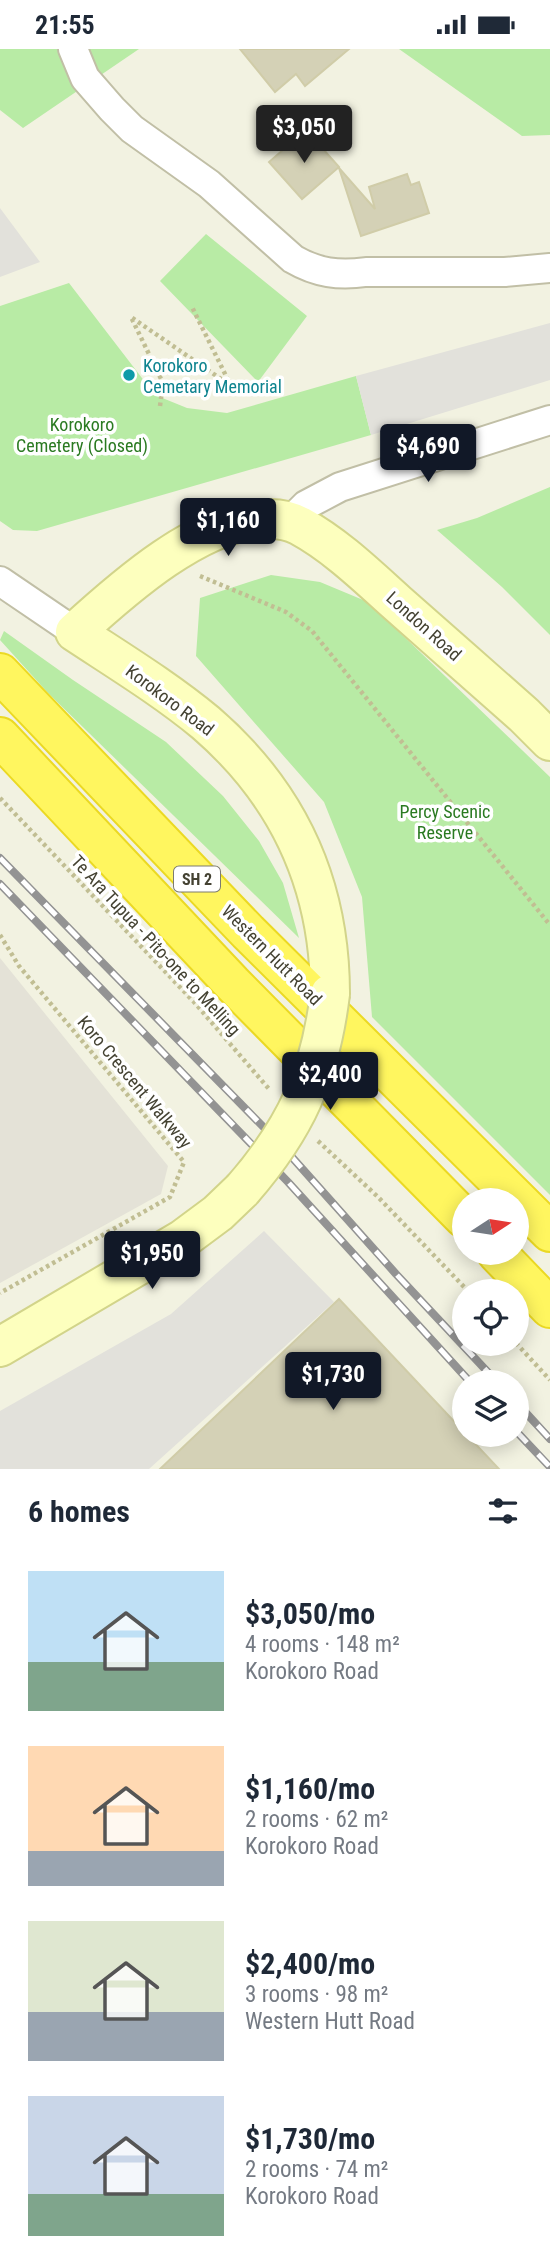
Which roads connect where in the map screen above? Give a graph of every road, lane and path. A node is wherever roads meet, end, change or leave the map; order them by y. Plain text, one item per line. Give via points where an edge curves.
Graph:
1 (73, 49) edge
2 (550, 268) edge
3 (192, 307) dead end
4 (160, 405) dead end
5 (550, 420) edge
6 (289, 522) junction
7 (162, 560) junction
8 (0, 581) edge
9 (75, 632) junction
10 (0, 673) edge
11 (0, 737) edge
12 (550, 741) edge
13 (0, 798) edge
14 (550, 925) edge
15 (0, 935) edge
16 (274, 1095) dead end
17 (315, 1139) dead end
18 (452, 1207) edge
19 (550, 1231) edge
20 (509, 1265) edge
21 (457, 1279) edge
22 (0, 1293) edge
23 (550, 1308) edge
24 (0, 1346) edge
25 (528, 1356) edge
26 (550, 1380) edge

1 - 2 street via 85,78 132,129 209,184 307,267 346,275
3 - 4 path via 231,386 131,317 163,383
5 - 6 street via 340,487 306,505
6 - 7 street via 268,519 226,526
6 - 12 street, London Road via 320,539 363,573
7 - 9 street
7 - 14 path via 286,613 312,631
8 - 9 street
9 - 24 street, Korokoro Road, bridge via 207,724 263,784 287,818 302,848 324,918 330,994 325,1032 297,1114 242,1190 183,1239
10 - 19 highway, Western Hutt Road / SH 2 via 248,932
11 - 18 highway, SH 2
13 - 16 path, Te Ara Tupua - Pito-one to Melling via 194,1002
15 - 22 path, Koro Crescent Walkway via 19,967 184,1162 170,1197
17 - 21 path via 378,1196
20 - 23 highway
25 - 26 path

